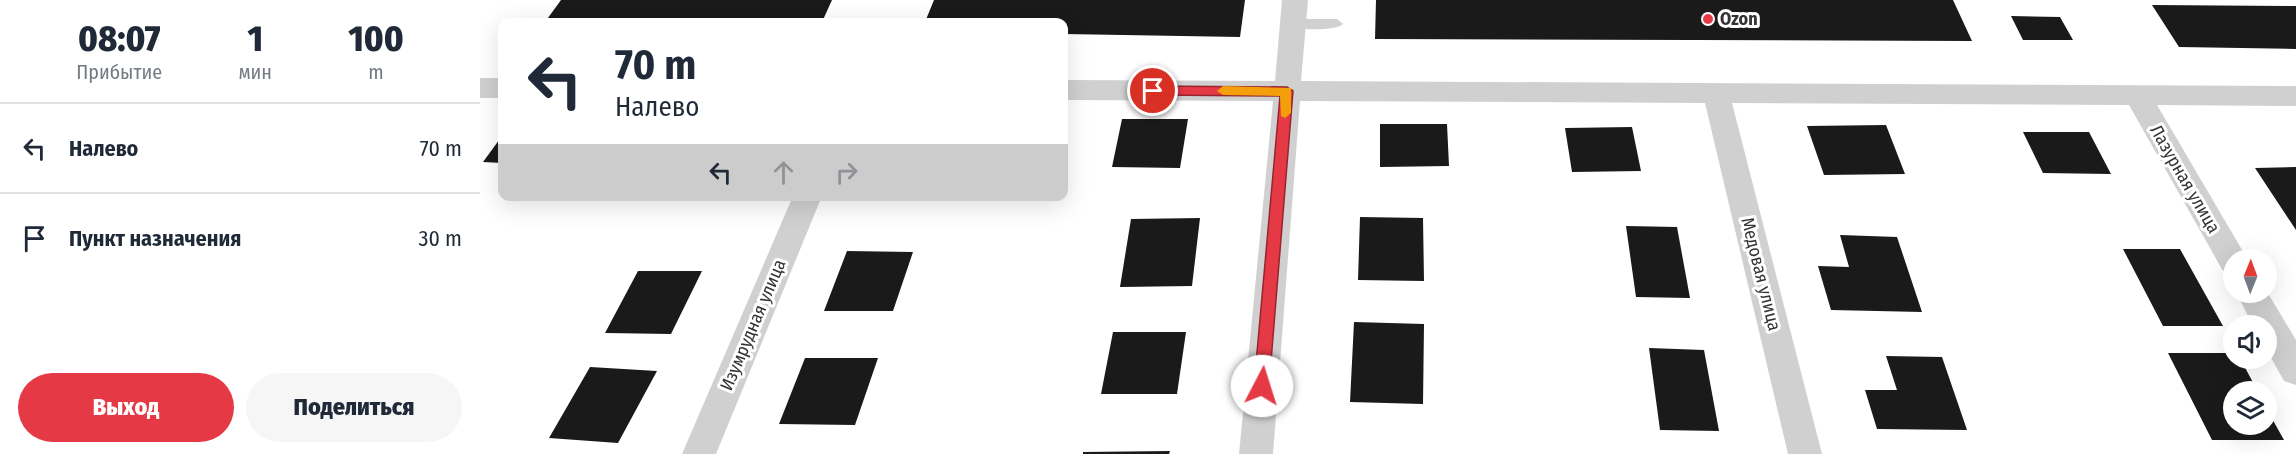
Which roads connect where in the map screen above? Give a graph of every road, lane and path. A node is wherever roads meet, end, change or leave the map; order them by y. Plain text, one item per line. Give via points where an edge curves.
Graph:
1 (1294, 12) edge
2 (1337, 24) dead end
3 (480, 88) edge
4 (498, 88) edge
5 (1068, 90) edge
6 (1287, 91) junction
7 (1716, 93) junction
8 (2137, 95) junction
9 (2296, 96) edge
10 (806, 201) edge
11 (2226, 249) edge
12 (2257, 303) edge
13 (2296, 370) edge
14 (699, 454) edge
15 (1256, 454) edge
16 (1805, 454) edge

1 - 2 lane
1 - 6 street
3 - 4 street
5 - 6 street
6 - 7 street
6 - 15 street
7 - 8 street
7 - 16 street, Медовая улица
8 - 9 street
8 - 11 street, Лазурная улица
10 - 14 street, Изумрудная улица
12 - 13 street

